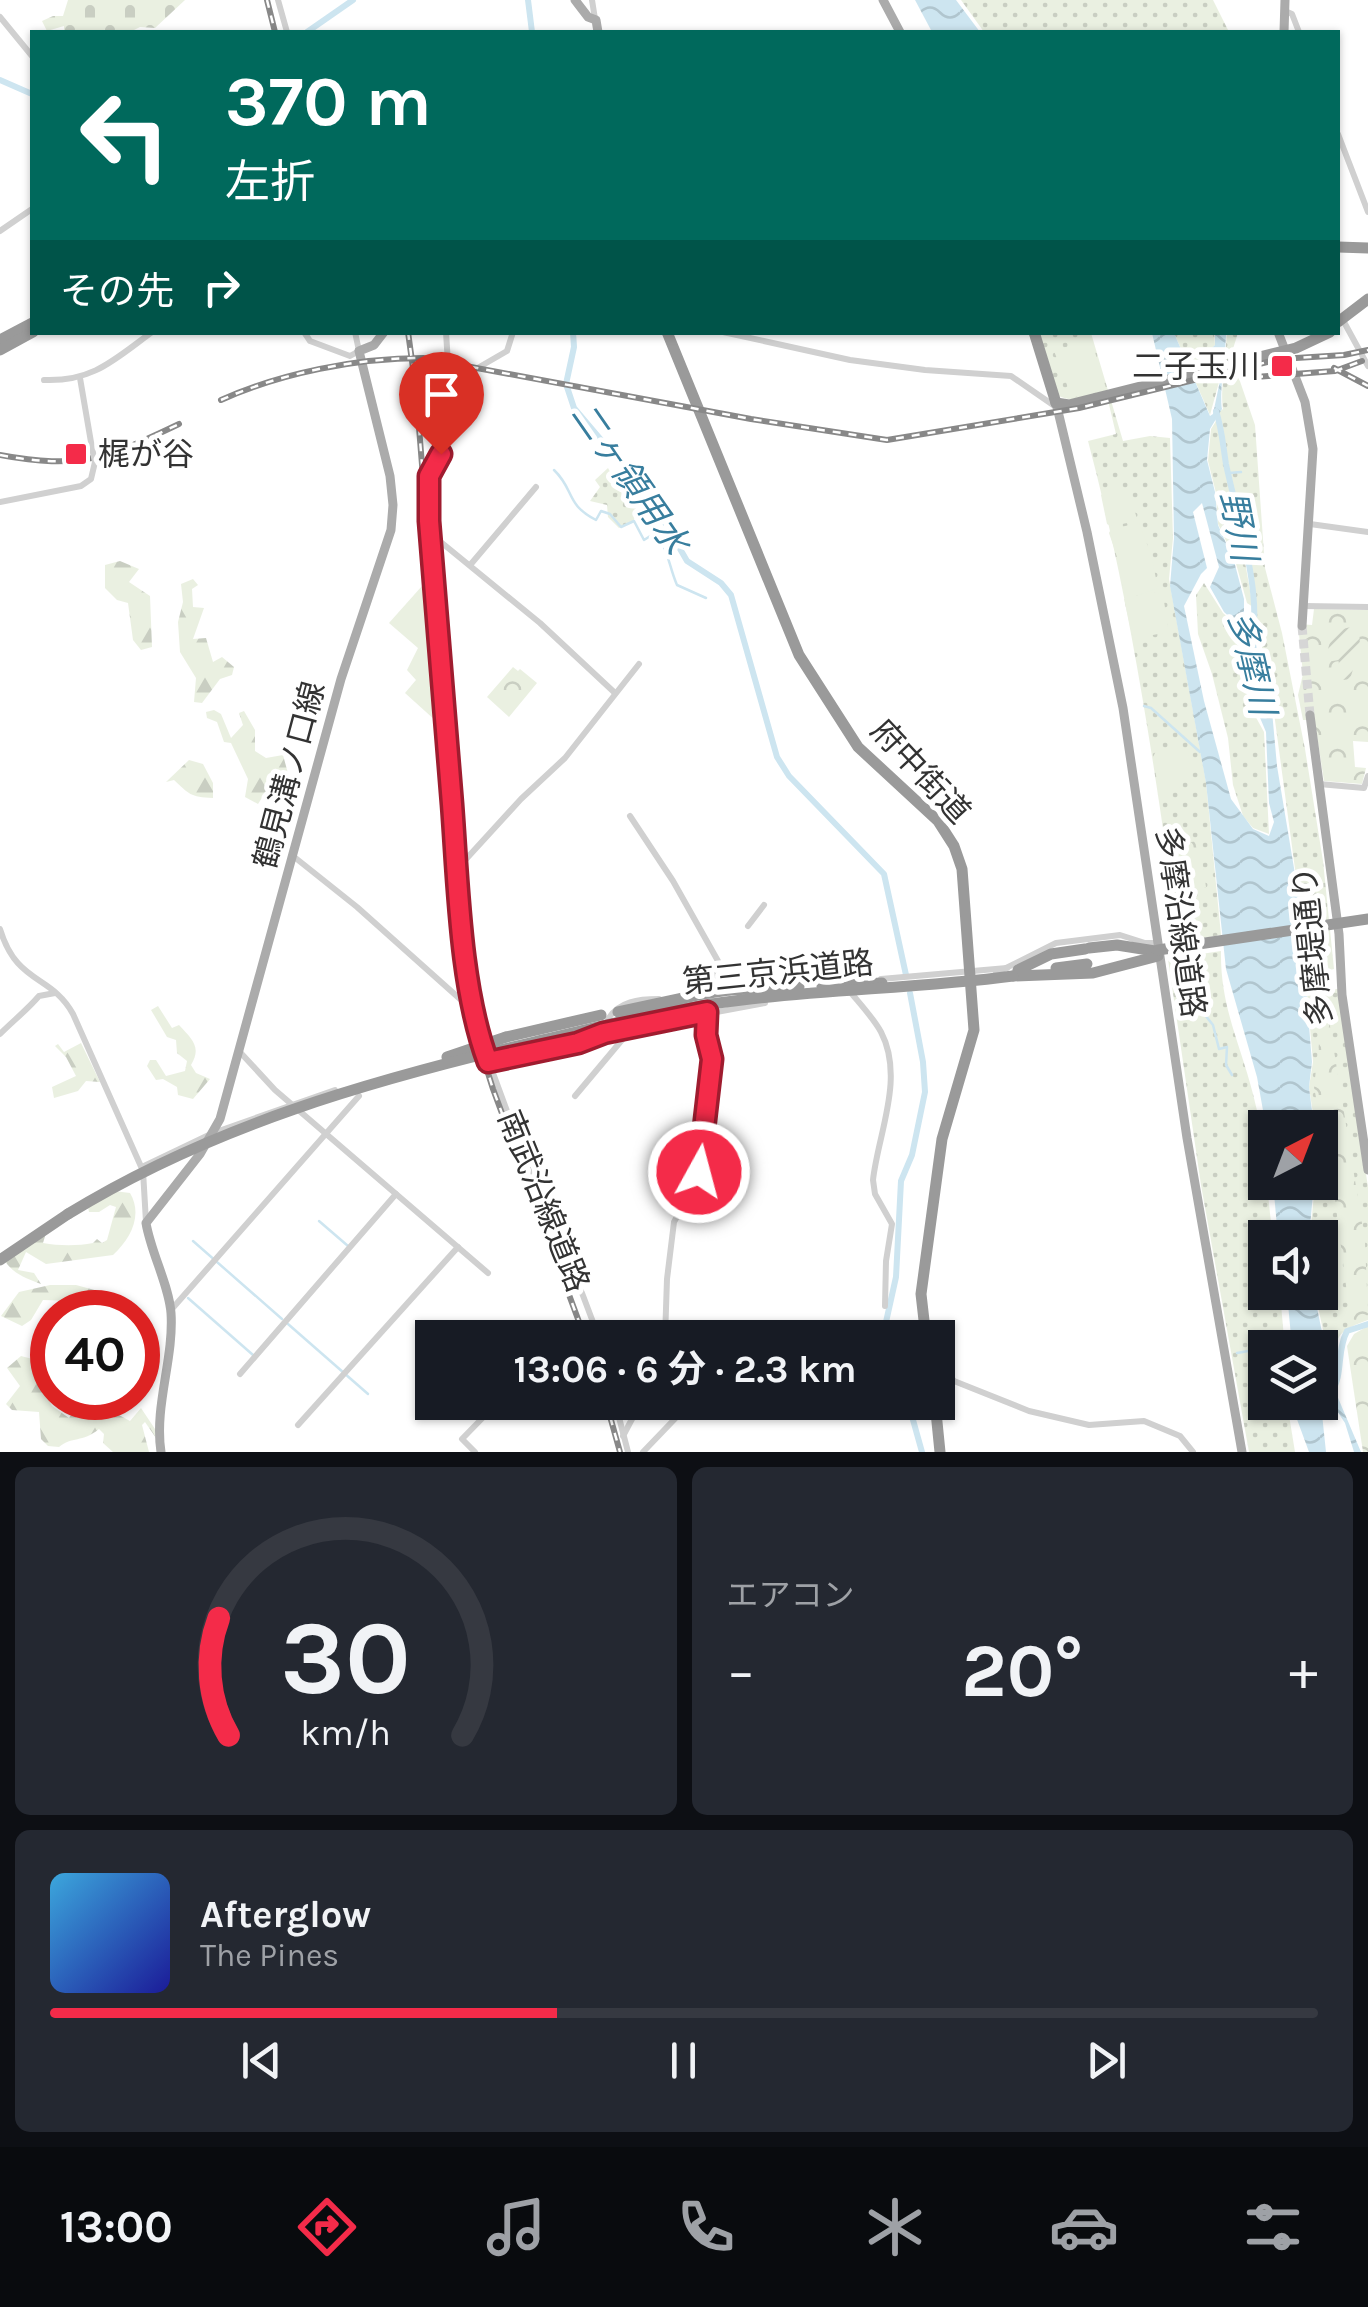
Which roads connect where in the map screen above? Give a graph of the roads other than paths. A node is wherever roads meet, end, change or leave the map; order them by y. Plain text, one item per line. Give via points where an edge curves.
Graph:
1 (278, 0) edge
2 (575, 0) edge
3 (592, 0) edge
4 (884, 0) edge
5 (1285, 5) edge
6 (0, 17) edge
7 (596, 20) junction
8 (287, 30) edge
9 (598, 30) edge
10 (899, 30) edge
11 (1284, 30) edge
12 (1298, 30) edge
13 (30, 54) edge
14 (1340, 139) edge
15 (30, 211) edge
16 (1368, 212) edge
17 (0, 232) edge
18 (1340, 245) edge
19 (1368, 246) edge
20 (1368, 301) edge
21 (1341, 322) edge
22 (30, 330) edge
23 (148, 335) edge
24 (306, 335) edge
25 (356, 335) edge
26 (382, 335) edge
27 (445, 335) edge
28 (512, 335) edge
29 (668, 335) edge
30 (737, 335) edge
31 (1035, 335) edge
32 (1279, 335) edge
33 (1315, 335) edge
34 (1324, 335) edge
35 (0, 345) edge
36 (1285, 348) junction
37 (359, 351) junction
38 (1368, 366) edge
39 (80, 378) junction
40 (44, 380) dead end
41 (450, 384) junction
42 (1060, 402) junction
43 (536, 487) dead end
44 (0, 502) edge
45 (1312, 524) junction
46 (1368, 532) edge
47 (430, 534) junction
48 (471, 564) junction
49 (1304, 606) junction
50 (1368, 607) edge
51 (1304, 625) tunnel mouth
52 (639, 664) dead end
53 (615, 693) junction
54 (1310, 715) tunnel mouth
55 (1368, 776) edge
56 (1319, 784) junction
57 (630, 816) dead end
58 (293, 856) junction
59 (457, 869) junction
60 (764, 905) dead end
61 (1368, 922) edge
62 (748, 926) dead end
63 (0, 930) edge
64 (1157, 950) junction
65 (1012, 972) junction
66 (972, 978) junction
67 (800, 987) junction
68 (55, 993) junction
69 (852, 994) junction
70 (472, 998) junction
71 (710, 998) junction
72 (762, 998) junction
73 (707, 1012) junction
74 (609, 1021) junction
75 (632, 1027) junction
76 (0, 1034) edge
77 (481, 1042) junction
78 (507, 1045) dead end
79 (239, 1051) junction
80 (448, 1060) junction
81 (488, 1062) junction
82 (359, 1096) dead end
83 (575, 1096) dead end
84 (292, 1105) junction
85 (212, 1135) junction
86 (326, 1135) junction
87 (141, 1166) junction
88 (1368, 1170) edge
89 (396, 1194) junction
90 (67, 1211) junction
91 (146, 1224) junction
92 (458, 1247) junction
93 (0, 1250) edge
94 (0, 1260) edge
95 (488, 1273) dead end
96 (884, 1306) dead end
97 (171, 1310) junction
98 (592, 1320) edge
99 (666, 1320) edge
100 (925, 1320) edge
101 (240, 1374) dead end
102 (955, 1380) edge
103 (480, 1420) edge
104 (619, 1420) edge
105 (631, 1420) edge
106 (674, 1420) edge
107 (937, 1420) edge
108 (298, 1424) dead end
109 (623, 1436) junction
110 (161, 1452) edge
111 (475, 1452) edge
112 (628, 1452) edge
113 (644, 1452) edge
114 (940, 1452) edge
115 (1193, 1452) edge
116 (1242, 1452) edge

1 - 8 street
2 - 7 main road
3 - 7 street
4 - 10 main road
5 - 11 main road
5 - 12 street
6 - 13 street
7 - 9 main road
14 - 16 street
15 - 17 street
18 - 19 highway
20 - 21 highway
21 - 38 street
22 - 35 highway
23 - 39 street
24 - 37 street via 344,356
25 - 37 street
26 - 37 main road
27 - 41 street, 南武沿線道路
28 - 41 street via 506,352
29 - 66 highway, 府中街道 via 799,656 858,748 935,818 957,853
30 - 42 street via 914,369 1011,376
31 - 42 highway
32 - 36 main road
33 - 36 highway
34 - 36 highway
36 - 42 highway
36 - 45 main road via 1313,421
37 - 58 main road, 鶴見溝ノ口線 via 390,476 393,520
39 - 40 street
39 - 44 street, bridge via 95,462 91,479
41 - 47 street, 南武沿線道路 via 449,441 429,476
42 - 64 main road, 多摩沿線道路 via 1123,708
43 - 48 street
45 - 46 street
45 - 49 main road
47 - 48 street
47 - 59 street, 南武沿線道路
48 - 53 street
49 - 50 street
49 - 51 main road
52 - 53 street
53 - 59 street via 565,758
54 - 56 main road, 多摩堤通り
55 - 56 street via 1364,788
56 - 88 main road, 多摩堤通り
57 - 71 street via 718,961
58 - 70 street via 458,998
58 - 79 main road, 鶴見溝ノ口線
59 - 70 street, 南武沿線道路
60 - 62 street
61 - 64 highway, 第三京浜道路, bridge
63 - 68 street via 13,960
64 - 65 highway, 第三京浜道路
64 - 65 highway, 第三京浜道路 via 1093,973
64 - 65 highway via 1087,948 1051,954
64 - 65 street via 1120,935 1056,943
64 - 116 main road, 多摩沿線道路
65 - 66 street
65 - 66 street
65 - 67 highway, 第三京浜道路, bridge
65 - 72 highway, 第三京浜道路, bridge
66 - 69 street
66 - 71 street
66 - 71 street
66 - 100 highway, 府中街道 via 974,1036 942,1139 922,1286
67 - 74 highway, bridge via 680,999
67 - 80 highway, 第三京浜道路, bridge via 658,1006
68 - 76 street via 39,996
68 - 87 street via 73,1014
69 - 73 street
69 - 96 street via 882,1035 890,1078 872,1180 891,1220
70 - 77 street, 南武沿線道路
71 - 73 street
71 - 74 street
71 - 74 street
72 - 74 highway, bridge
72 - 80 highway, 第三京浜道路, bridge
73 - 75 street
73 - 99 street via 712,1059 702,1156 674,1222
74 - 75 street
74 - 77 street
74 - 78 street
74 - 80 highway, bridge via 550,1043
74 - 80 highway, bridge via 476,1044
74 - 81 street via 578,1043
75 - 83 street
77 - 81 street, 南武沿線道路
79 - 84 street
79 - 85 main road, 鶴見溝ノ口線
80 - 84 street
80 - 90 highway, 第三京浜道路, bridge via 250,1124
81 - 98 street, 南武沿線道路 via 560,1256
82 - 86 street
84 - 85 street
84 - 86 street
85 - 87 street
85 - 87 street
85 - 91 main road, 鶴見溝ノ口線
86 - 89 street
86 - 97 street
87 - 91 street
89 - 92 street
89 - 101 street
90 - 93 highway, 第三京浜道路
90 - 94 highway, 第三京浜道路
91 - 97 main road
92 - 95 street
92 - 108 street
97 - 110 main road
102 - 115 street via 1029,1411 1089,1426 1144,1421 1180,1436
103 - 111 street via 462,1439
104 - 109 street
105 - 109 street
106 - 113 street
107 - 114 highway
109 - 112 street

